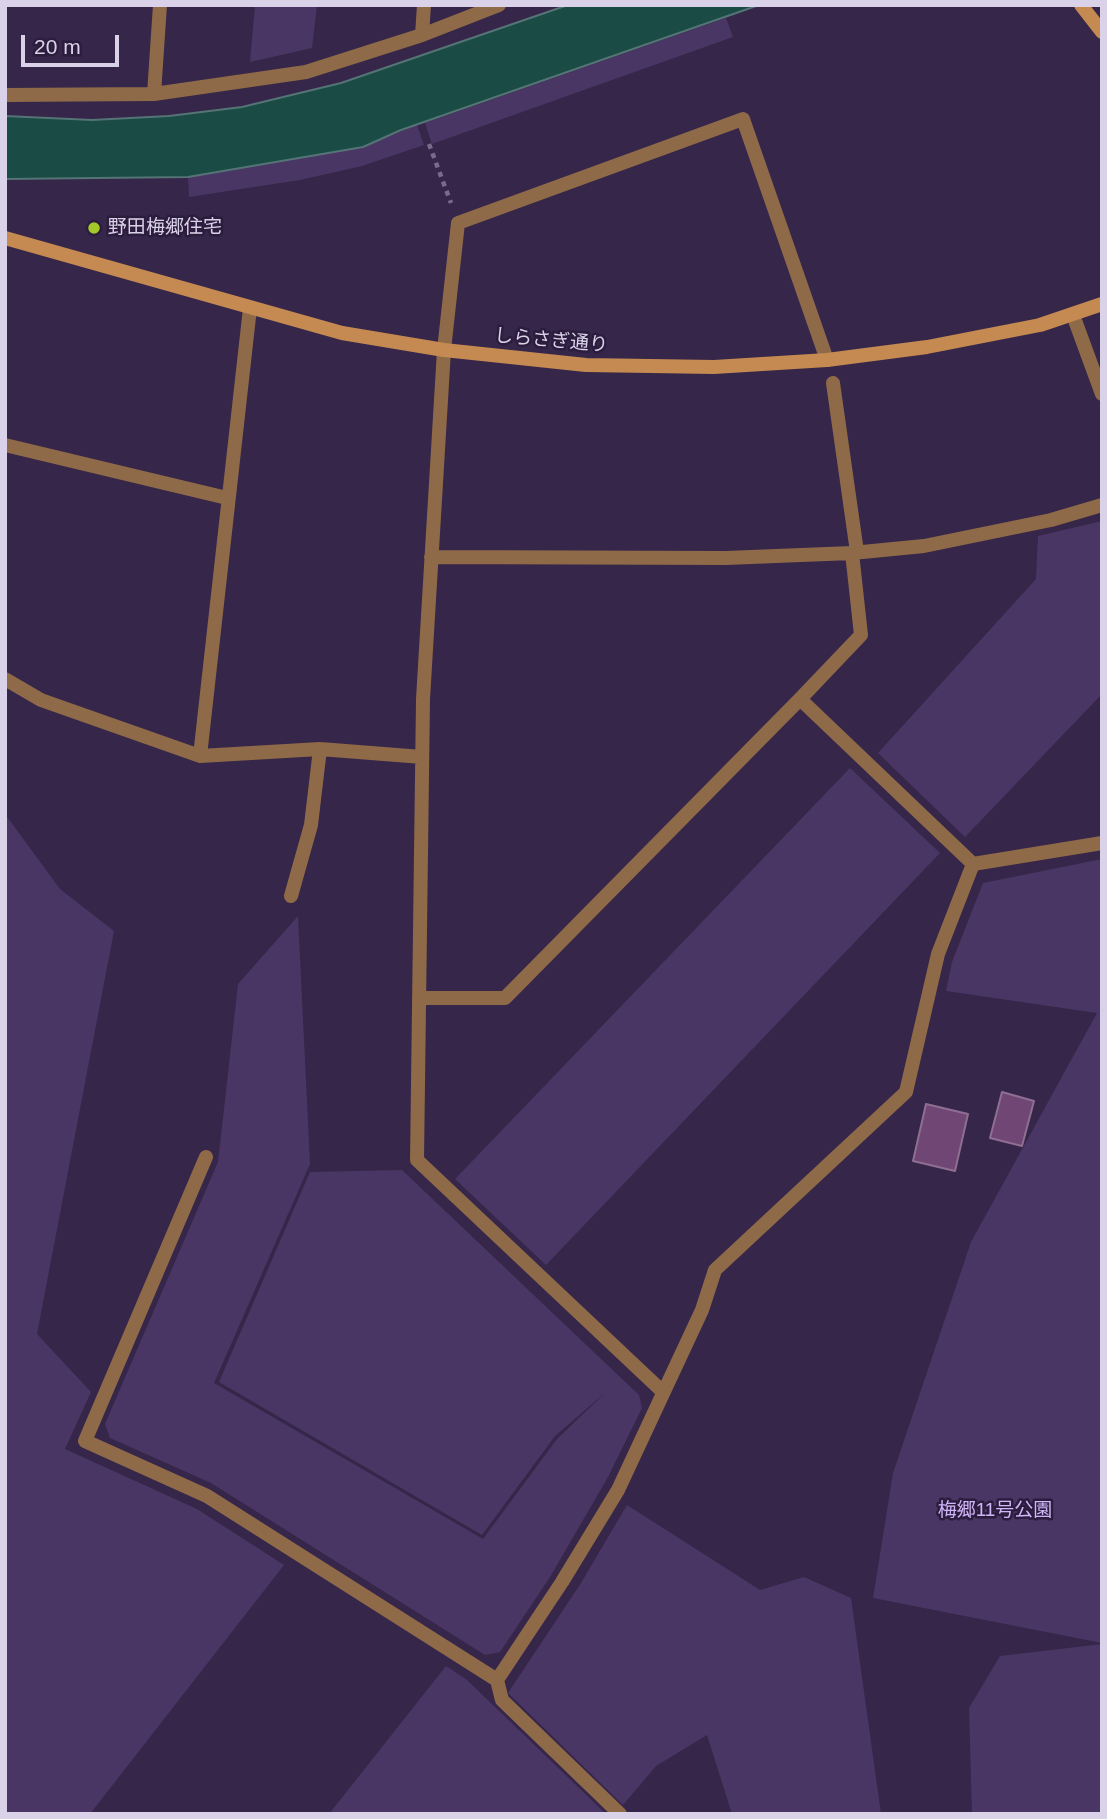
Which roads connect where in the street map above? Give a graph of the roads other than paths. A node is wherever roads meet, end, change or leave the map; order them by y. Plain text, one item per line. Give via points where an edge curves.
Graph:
1 (160, 5) edge
2 (424, 5) edge
3 (499, 5) edge
4 (1082, 5) edge
5 (1102, 32) edge
6 (422, 35) junction
7 (154, 94) junction
8 (5, 95) edge
9 (5, 238) edge
10 (1102, 304) edge
11 (250, 308) junction
12 (1073, 315) junction
13 (444, 350) junction
14 (827, 360) junction
15 (833, 383) dead end
16 (1102, 394) edge
17 (5, 445) edge
18 (227, 498) junction
19 (1102, 505) edge
20 (854, 553) junction
21 (431, 557) junction
22 (5, 679) edge
23 (800, 699) junction
24 (320, 749) junction
25 (200, 756) junction
26 (422, 757) junction
27 (1102, 843) edge
28 (972, 864) junction
29 (291, 896) dead end
30 (419, 998) junction
31 (206, 1157) dead end
32 (663, 1392) junction
33 (497, 1680) junction
34 (620, 1814) edge

1 - 7 street
2 - 6 street
3 - 6 street
4 - 5 street
6 - 7 street via 306,72
7 - 8 street
9 - 11 street, しらさぎ通り
10 - 12 street, しらさぎ通り
11 - 13 street, しらさぎ通り via 342,333
11 - 18 street
12 - 14 street, しらさぎ通り via 927,347
12 - 16 street
13 - 14 street, しらさぎ通り via 586,365 714,367
13 - 14 street via 458,223 743,119
13 - 21 street
15 - 20 street
17 - 18 street
18 - 25 street
19 - 20 street via 924,547
20 - 21 street via 726,558
20 - 23 street via 861,635
21 - 26 street
22 - 25 street via 41,701
23 - 28 street
23 - 30 street via 505,998
24 - 25 street
24 - 26 street
24 - 29 street via 311,825
26 - 30 street
27 - 28 street
28 - 32 street via 937,954 906,1092 715,1270 702,1310
30 - 32 street via 417,1160
31 - 33 street via 85,1441 207,1496
32 - 33 street via 618,1490
33 - 34 street via 502,1700

